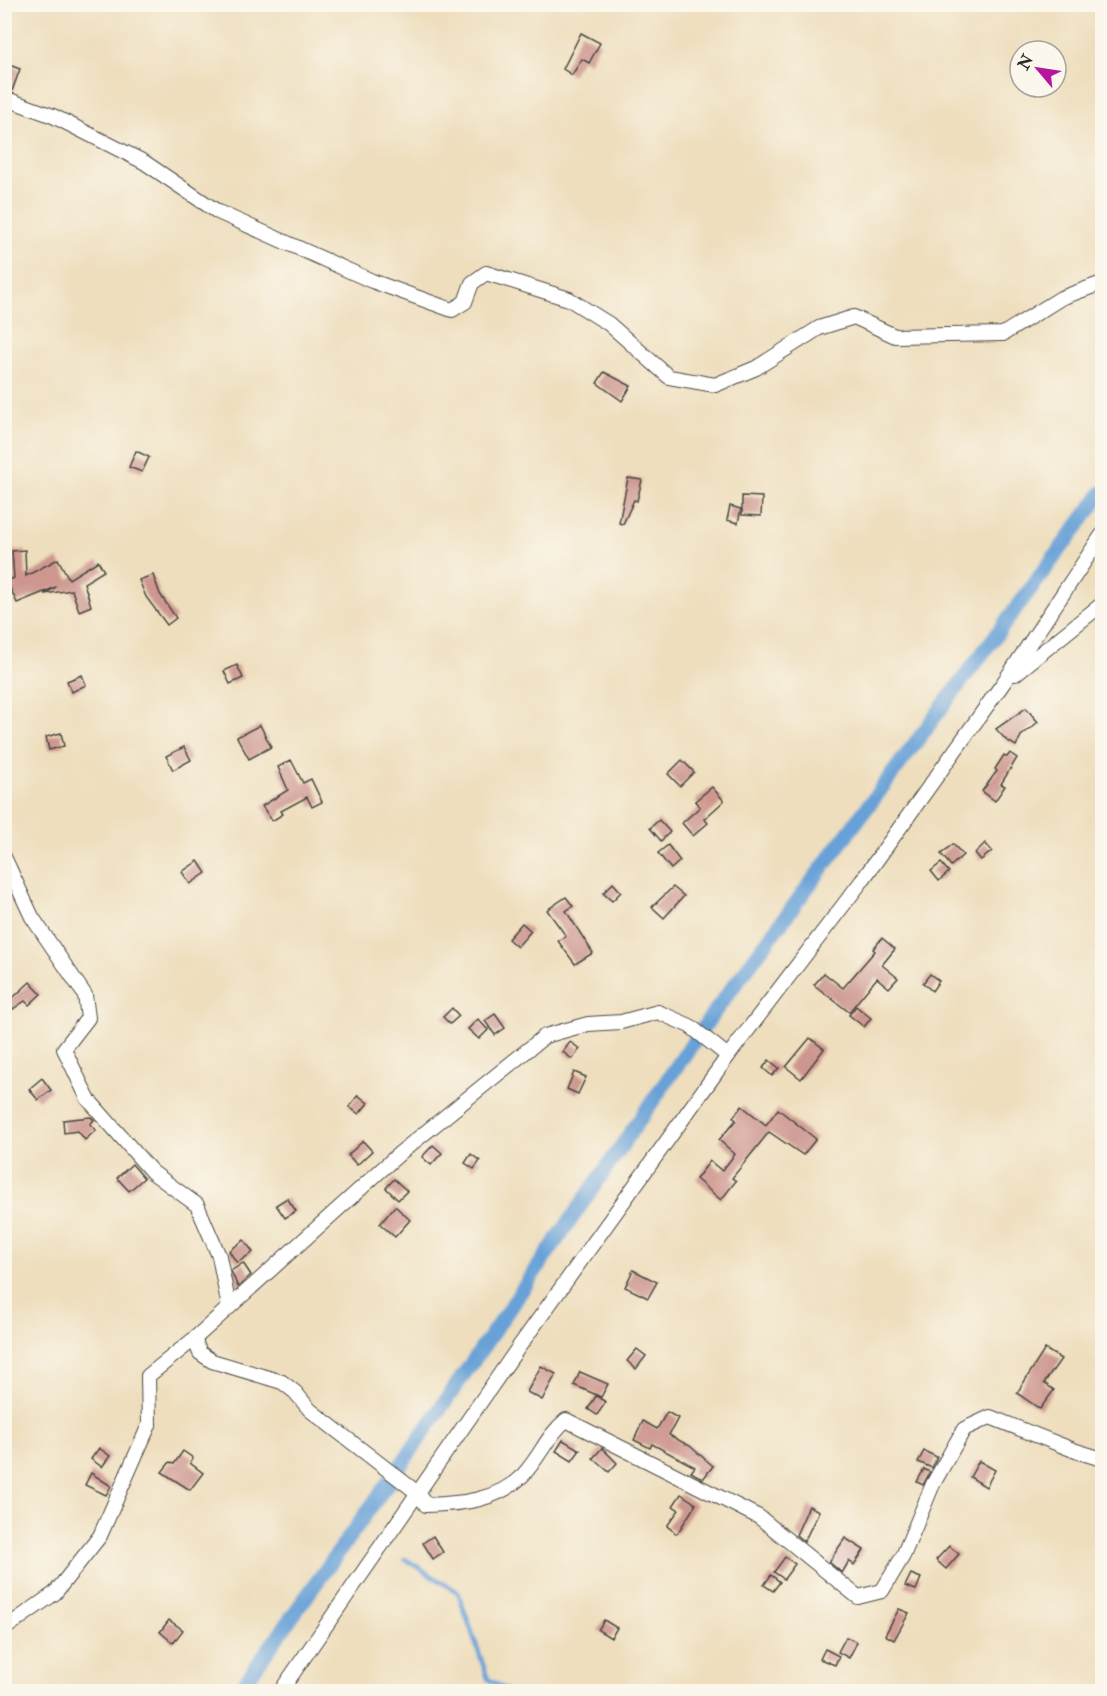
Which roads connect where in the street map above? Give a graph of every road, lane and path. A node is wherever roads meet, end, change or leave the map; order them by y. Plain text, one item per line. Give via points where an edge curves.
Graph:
1 (4, 98) edge
2 (1102, 283) edge
3 (1102, 535) edge
4 (1102, 604) edge
5 (1004, 682) junction
6 (4, 857) edge
7 (723, 1052) junction
8 (229, 1307) junction
9 (194, 1339) junction
10 (1102, 1459) edge
11 (419, 1494) junction
12 (4, 1629) edge
13 (280, 1692) edge

1 - 2 street via 53,116 144,162 218,212 372,281 452,310 465,302 472,283 486,273 569,299 609,324 669,376 715,385 756,368 819,328 854,317 895,336 1003,334 1061,298
3 - 5 street
4 - 5 street
5 - 7 street via 861,882
6 - 8 street via 32,917 85,995 88,1018 64,1049 88,1099 152,1172 197,1205 219,1256
7 - 8 street via 690,1026 658,1012 545,1036 392,1161
7 - 11 street
8 - 9 street
9 - 11 street via 200,1353 212,1361 282,1382 310,1410
9 - 12 street via 147,1376 149,1425 100,1536 55,1593
10 - 11 street via 990,1417 964,1429 882,1591 858,1597 759,1517 566,1420 551,1433 523,1475 496,1495 426,1505
11 - 13 street

